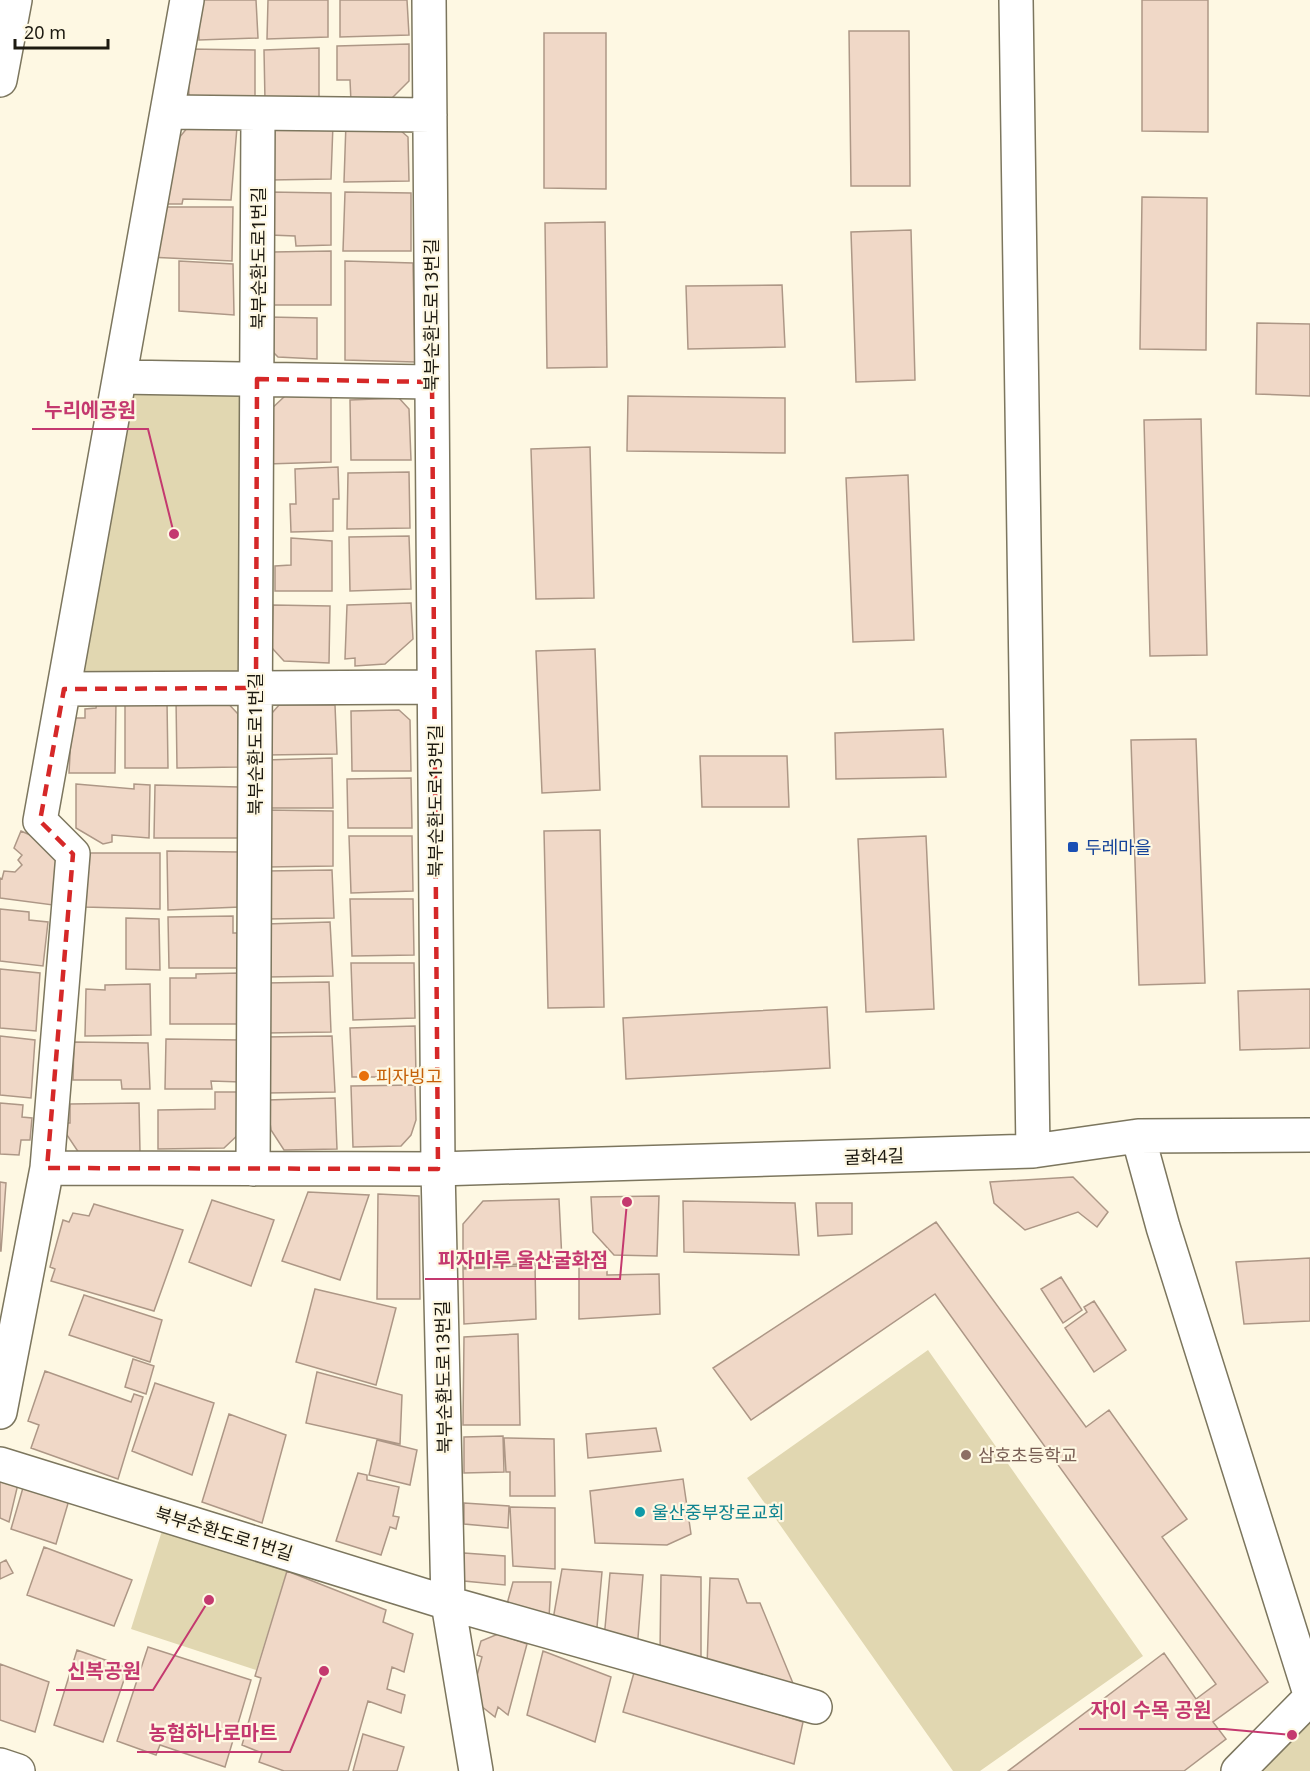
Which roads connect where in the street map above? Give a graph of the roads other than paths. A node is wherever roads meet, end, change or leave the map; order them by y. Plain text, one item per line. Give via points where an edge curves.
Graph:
1 (15, 0) edge
2 (188, 0) edge
3 (429, 0) edge
4 (1016, 0) edge
5 (0, 80) edge
6 (167, 112) junction
7 (258, 114) junction
8 (430, 115) junction
9 (120, 377) junction
10 (257, 379) junction
11 (432, 382) junction
12 (434, 687) junction
13 (255, 688) junction
14 (64, 689) junction
15 (1310, 1135) edge
16 (1138, 1136) junction
17 (1034, 1151) junction
18 (47, 1168) junction
19 (253, 1168) junction
20 (438, 1169) junction
21 (0, 1412) edge
22 (0, 1464) edge
23 (448, 1603) junction
24 (1310, 1696) edge
25 (815, 1707) dead end
26 (0, 1765) edge
27 (18, 1771) edge
28 (476, 1771) edge
29 (1238, 1771) edge

1 - 5 main road
2 - 6 main road
3 - 8 main road, 북부순환도로13번길
4 - 17 main road
6 - 7 main road
6 - 9 main road
7 - 8 main road
7 - 10 main road, 북부순환도로1번길
8 - 11 main road, 북부순환도로13번길
9 - 10 main road
9 - 14 main road
10 - 11 main road
10 - 13 main road, 북부순환도로1번길
11 - 12 main road, 북부순환도로13번길
12 - 13 main road
12 - 20 main road, 북부순환도로13번길
13 - 14 main road
13 - 19 main road, 북부순환도로1번길
14 - 18 main road via 40,821 73,854
15 - 16 main road, 굴화4길
16 - 17 main road, 굴화4길
16 - 24 main road
17 - 20 main road, 굴화4길
18 - 19 main road
18 - 21 main road
19 - 20 main road, 굴화4길
20 - 23 main road, 북부순환도로13번길
22 - 23 main road, 북부순환도로1번길
23 - 25 main road
23 - 28 main road, 북부순환도로13번길
24 - 29 main road
26 - 27 main road

